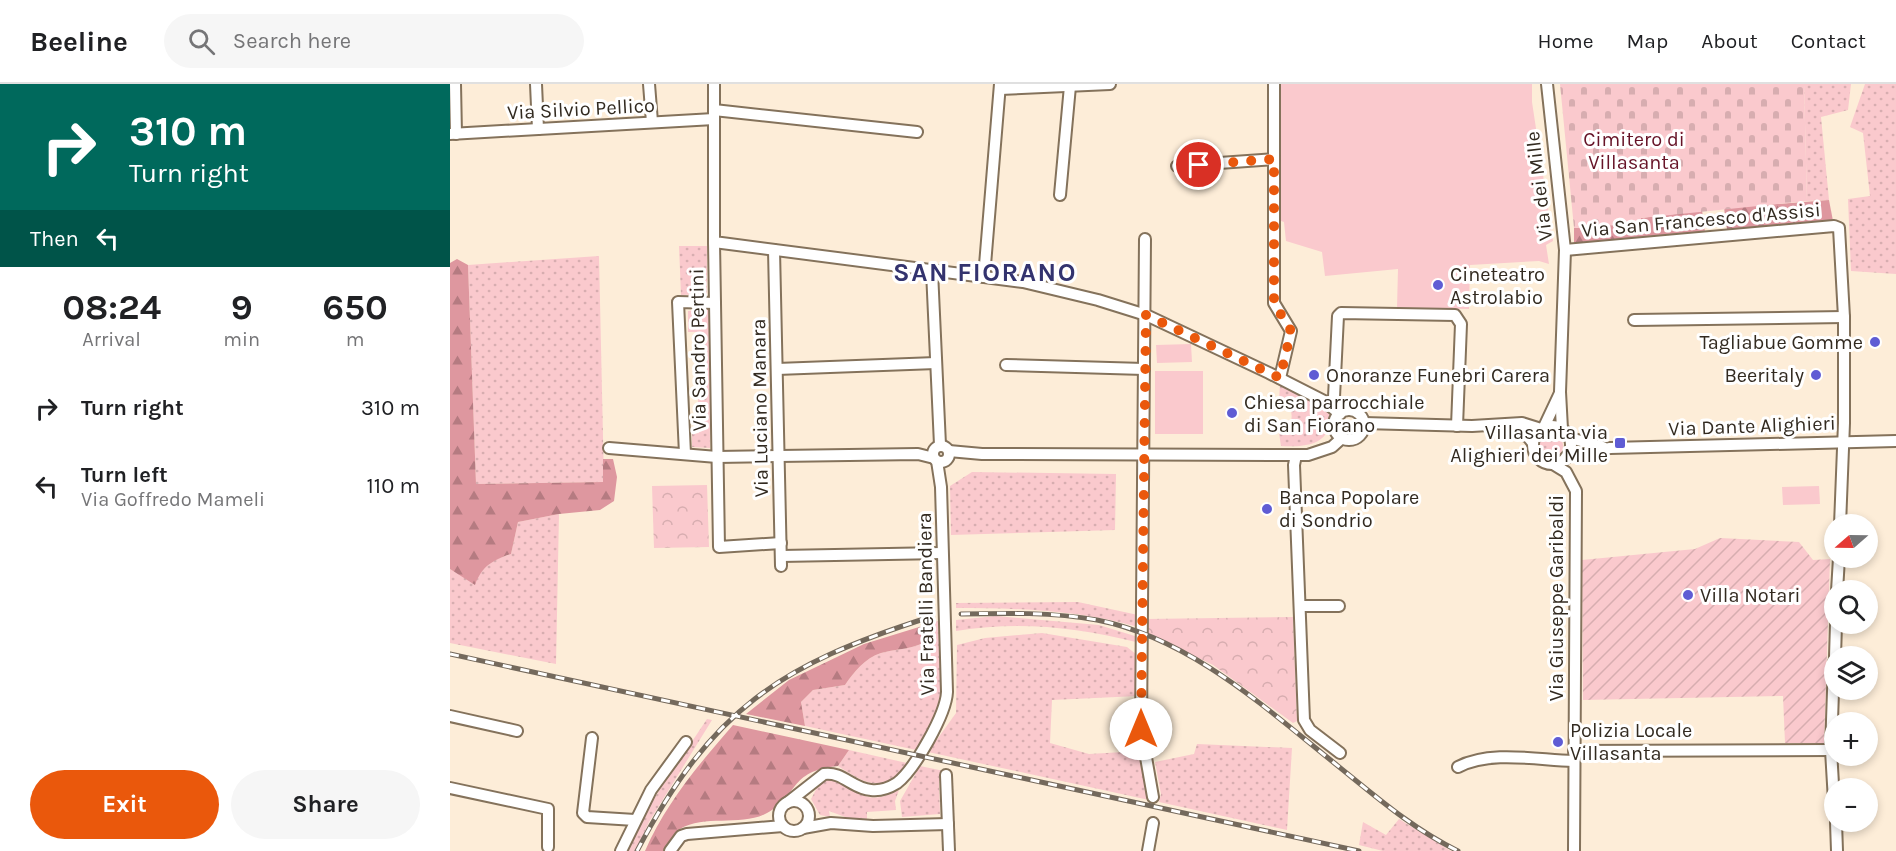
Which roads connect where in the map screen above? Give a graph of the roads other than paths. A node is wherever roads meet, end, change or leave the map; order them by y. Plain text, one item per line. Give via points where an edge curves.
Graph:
1 (455, 84) edge
2 (536, 84) edge
3 (649, 84) edge
4 (714, 84) edge
5 (1110, 84) edge
6 (1274, 84) edge
7 (1547, 84) edge
8 (1070, 86) junction
9 (1000, 87) edge
10 (714, 114) junction
11 (652, 122) junction
12 (538, 129) junction
13 (917, 132) dead end
14 (453, 134) edge
15 (1274, 159) junction
16 (1177, 166) dead end
17 (1060, 195) dead end
18 (1145, 239) dead end
19 (714, 242) junction
20 (774, 250) junction
21 (1565, 250) junction
22 (932, 271) junction
23 (984, 277) junction
24 (715, 303) junction
25 (1146, 315) junction
26 (1844, 317) junction
27 (1634, 320) dead end
28 (936, 363) junction
29 (1006, 365) dead end
30 (777, 369) junction
31 (1144, 369) junction
32 (1280, 378) junction
33 (1560, 392) junction
34 (1330, 405) junction
35 (1340, 414) junction
36 (1364, 423) junction
37 (1457, 426) junction
38 (1504, 426) junction
39 (1543, 428) junction
40 (1562, 429) junction
41 (1342, 438) junction
42 (1570, 438) junction
43 (1843, 441) junction
44 (1896, 441) edge
45 (1533, 443) junction
46 (609, 448) dead end
47 (1610, 448) junction
48 (685, 454) junction
49 (1144, 454) junction
50 (779, 455) junction
51 (941, 455) junction
52 (1296, 455) junction
53 (717, 457) junction
54 (1566, 457) junction
55 (1553, 464) junction
56 (1840, 514) edge
57 (781, 543) junction
58 (942, 554) junction
59 (1301, 606) junction
60 (1339, 606) dead end
61 (450, 716) edge
62 (517, 731) dead end
63 (592, 738) dead end
64 (686, 742) dead end
65 (1824, 750) edge
66 (1340, 753) dead end
67 (1573, 756) junction
68 (1458, 767) dead end
69 (946, 775) dead end
70 (450, 788) edge
71 (805, 788) junction
72 (1153, 797) dead end
73 (787, 803) junction
74 (808, 811) junction
75 (635, 820) junction
76 (1153, 823) dead end
77 (831, 824) junction
78 (948, 824) junction
79 (783, 826) junction
80 (803, 828) junction
81 (1836, 832) edge
82 (548, 847) dead end
83 (621, 851) edge
84 (670, 851) edge
85 (949, 851) edge
86 (1148, 851) edge
87 (1574, 851) edge
88 (1837, 851) edge

1 - 14 street
2 - 12 street
3 - 11 street
4 - 10 street, Via Sandro Pertini
5 - 8 street
6 - 15 street
7 - 21 street, Via dei Mille
8 - 9 street
8 - 17 street
9 - 23 street
10 - 11 street, Via Silvio Pellico
10 - 13 street, Via Silvio Pellico
10 - 19 street, Via Sandro Pertini
11 - 12 street, Via Silvio Pellico
12 - 14 street, Via Silvio Pellico
15 - 16 street
15 - 32 street via 1274,303 1291,331
18 - 25 street
19 - 20 street
19 - 24 street, Via Sandro Pertini
20 - 22 street
20 - 30 street, Via Luciano Manara
21 - 26 street, Via San Francesco d'Assisi via 1834,225 1839,228
21 - 33 street, Via dei Mille
22 - 23 street
22 - 28 street, Via Fratelli Bandiera
23 - 25 street via 1023,282
24 - 48 street via 678,302
24 - 53 street, Via Sandro Pertini
25 - 31 street
25 - 32 street
26 - 27 street
26 - 43 street
28 - 30 street
28 - 51 street, Via Fratelli Bandiera
29 - 31 street
30 - 50 street, Via Luciano Manara
31 - 49 street
32 - 34 street
33 - 39 street, Via dei Mille
33 - 40 street, Via dei Mille
34 - 35 street
34 - 37 street via 1334,397 1341,313 1455,315 1461,324
35 - 36 street via 1356,412
35 - 41 street via 1335,426
36 - 37 street
36 - 41 street via 1357,438
37 - 38 street
38 - 39 street via 1522,423
38 - 45 street
39 - 40 street
39 - 45 street
40 - 42 street
41 - 52 street via 1320,452
42 - 47 street, Via Dante Alighieri
42 - 54 street
43 - 44 street, Via Dante Alighieri
43 - 47 street, Via Dante Alighieri
43 - 56 street
45 - 55 street via 1540,460
46 - 48 street
47 - 54 street, Via Dante Alighieri
48 - 53 street
49 - 51 street
49 - 52 street
49 - 72 street via 1141,729
50 - 51 street
50 - 53 street
50 - 57 street, Via Luciano Manara
51 - 58 street, Via Fratelli Bandiera
52 - 59 street
53 - 57 street, Via Sandro Pertini via 719,546
54 - 55 street
55 - 67 street, Via Giuseppe Garibaldi via 1566,472 1576,491
57 - 58 street, Via Luciano Manara via 781,561
58 - 71 street, Via Fratelli Bandiera via 947,692 942,716 907,772 893,785 880,790 864,789 828,773
59 - 60 street
59 - 66 street via 1304,720 1310,730
61 - 62 street
63 - 75 street via 583,813 587,817
64 - 75 street via 651,790
65 - 67 street
67 - 68 street via 1469,761
67 - 87 street, Via Giuseppe Garibaldi
69 - 78 street
70 - 82 street via 548,809
71 - 73 street, Via Fratelli Bandiera
71 - 74 street
73 - 74 street via 799,802
73 - 79 street via 779,813
74 - 77 street
74 - 80 street via 808,822
75 - 83 street
76 - 86 street
77 - 78 street
77 - 80 street
78 - 85 street
79 - 80 street via 794,831
79 - 84 street via 687,834
81 - 88 street

